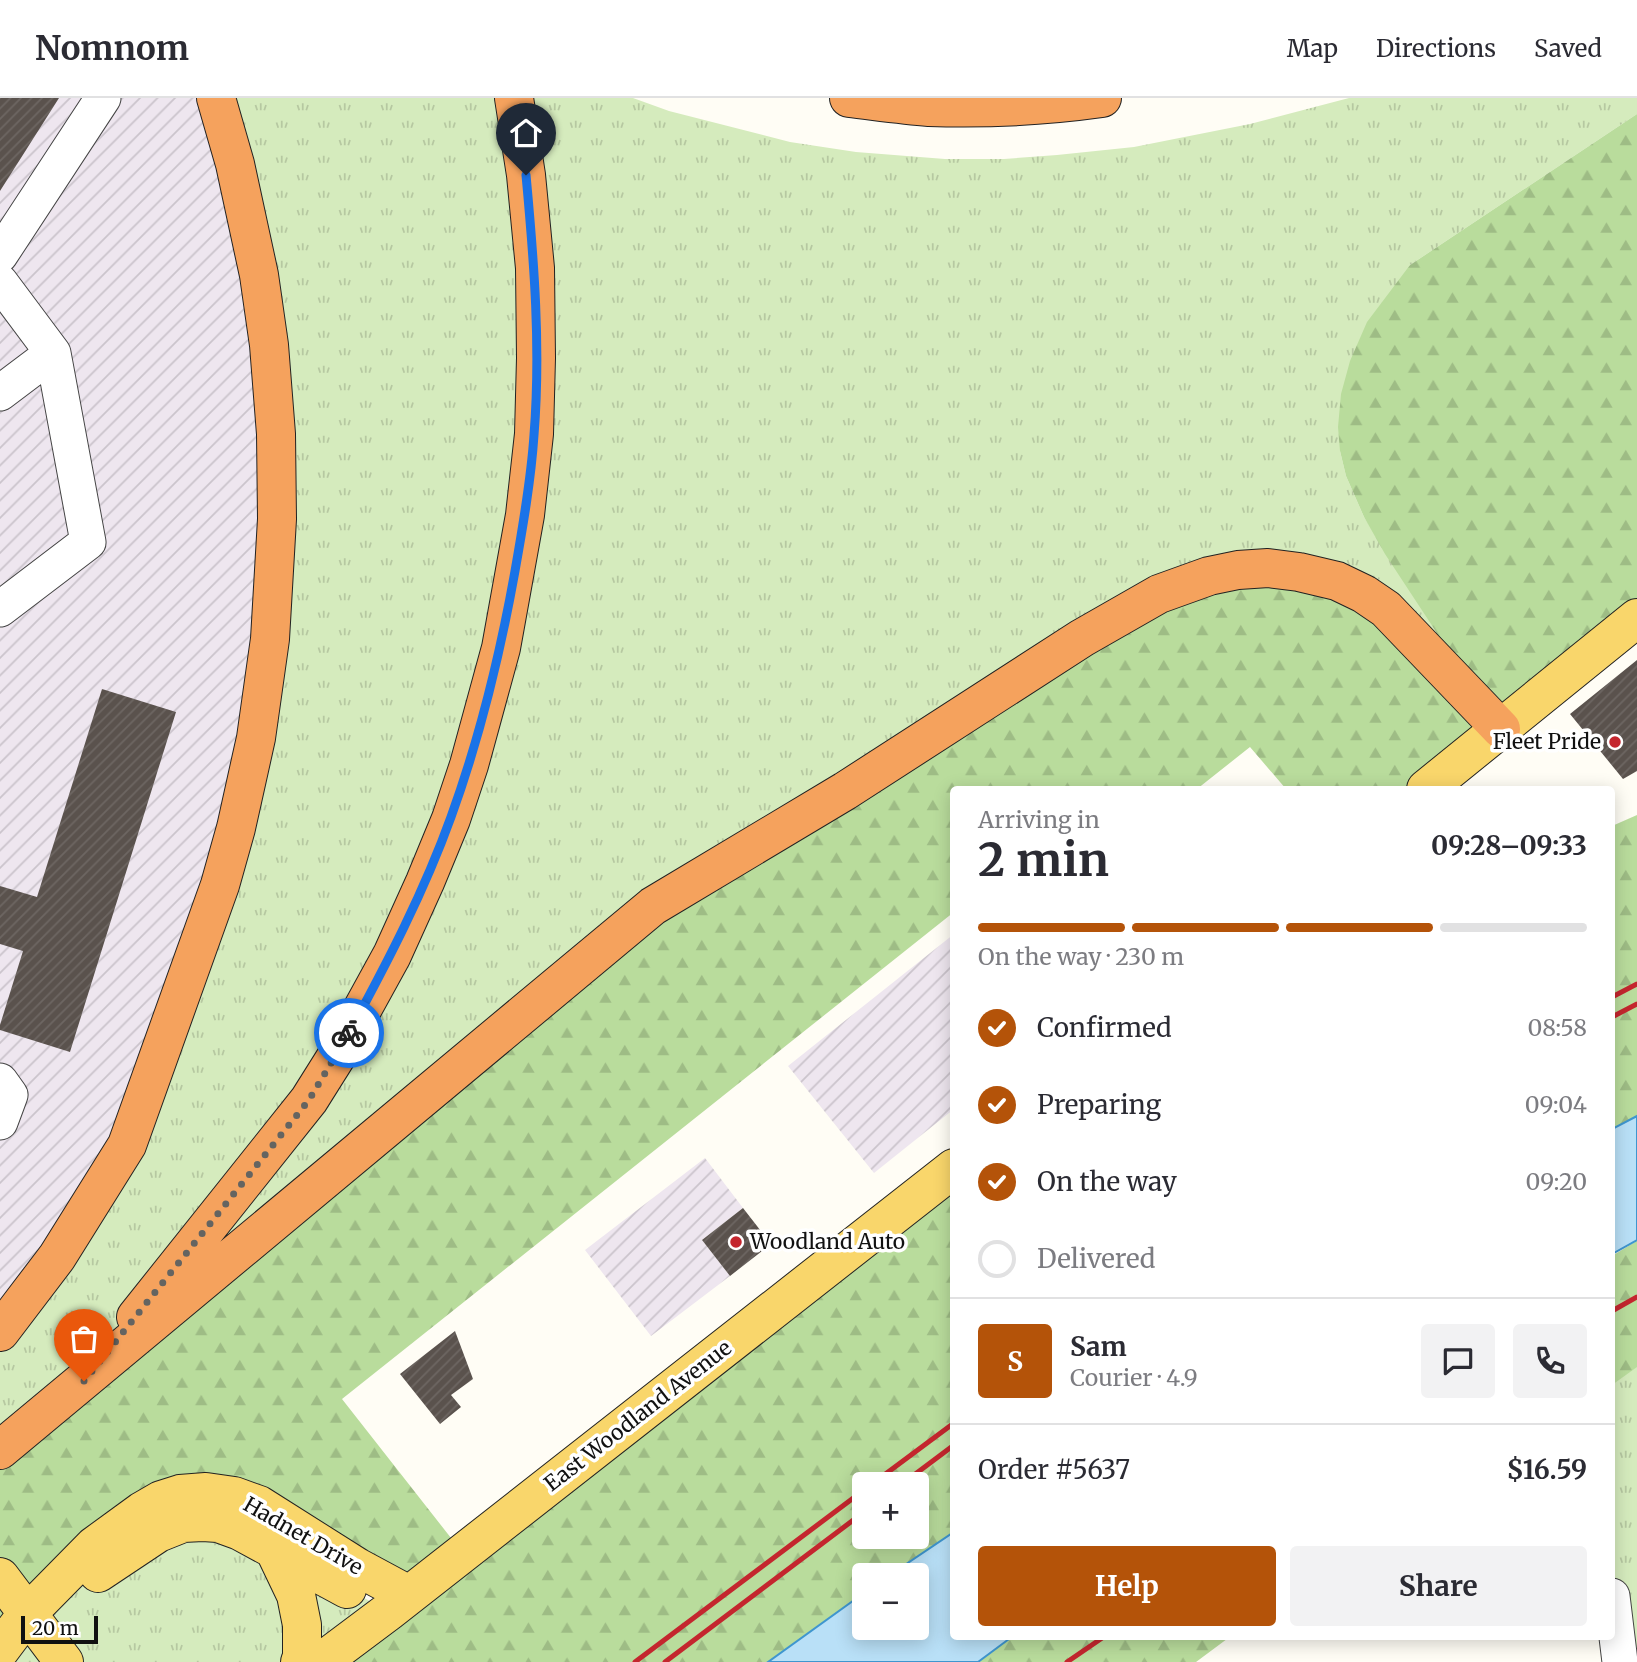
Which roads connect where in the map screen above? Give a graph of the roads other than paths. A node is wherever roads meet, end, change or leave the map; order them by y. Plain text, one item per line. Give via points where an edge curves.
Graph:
1 (103, 98) edge
2 (216, 98) edge
3 (514, 98) edge
4 (849, 98) edge
5 (1102, 98) edge
6 (0, 255) edge
7 (0, 282) edge
8 (53, 353) junction
9 (0, 393) edge
10 (0, 609) edge
11 (1637, 618) edge
12 (1501, 729) junction
13 (1430, 786) edge
14 (0, 1081) edge
15 (0, 1122) edge
16 (950, 1171) edge
17 (0, 1332) edge
18 (84, 1381) junction
19 (0, 1450) edge
20 (274, 1549) junction
21 (0, 1577) edge
22 (399, 1603) junction
23 (27, 1614) junction
24 (1615, 1621) edge
25 (0, 1650) edge
26 (64, 1662) edge
27 (300, 1662) edge
28 (321, 1662) edge
29 (1620, 1662) edge

1 - 6 lane
2 - 17 highway via 259,275 276,434 270,639 256,738 220,885 127,1145 57,1257
3 - 18 highway via 535,268 534,434 525,516 501,648 469,765 391,955 316,1089
4 - 5 highway via 968,108
7 - 8 lane
8 - 9 lane
8 - 10 lane via 88,542
11 - 12 main road
12 - 13 main road
12 - 18 highway via 1386,609 1337,581 1268,568 1238,570 1159,594 653,906
14 - 15 lane via 10,1095
16 - 22 main road, East Woodland Avenue
18 - 19 highway
20 - 22 main road, Hadnet Drive
20 - 23 main road, Hadnet Drive via 218,1523 183,1523 158,1533
20 - 27 main road via 296,1595 302,1625
21 - 23 main road
22 - 23 main road, Hadnet Drive via 357,1567 259,1505 206,1492 180,1494 142,1511 94,1546
22 - 28 main road, East Woodland Avenue
23 - 25 main road, Hadnet Drive
23 - 26 main road
24 - 29 lane

